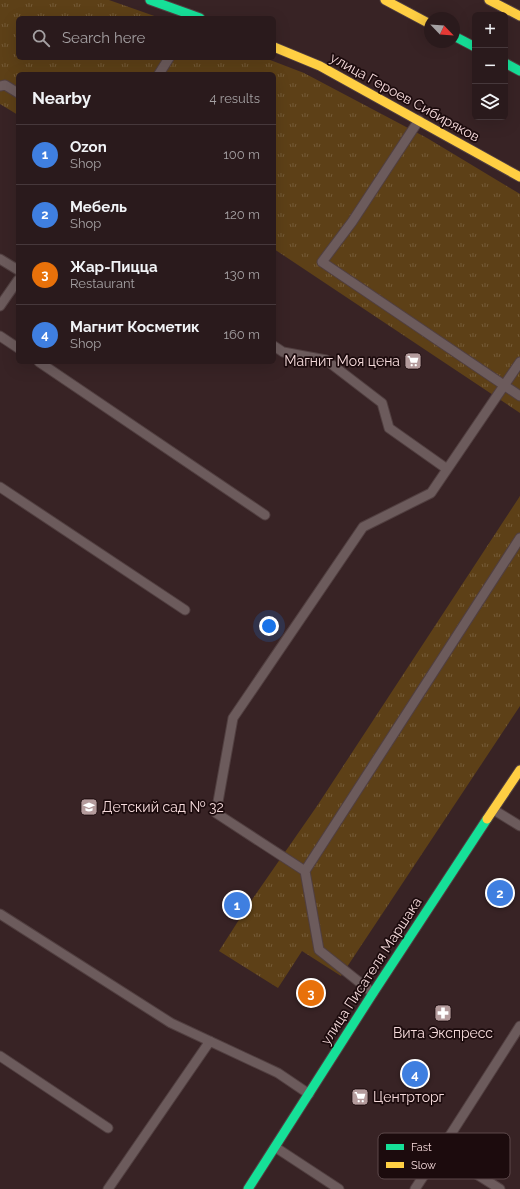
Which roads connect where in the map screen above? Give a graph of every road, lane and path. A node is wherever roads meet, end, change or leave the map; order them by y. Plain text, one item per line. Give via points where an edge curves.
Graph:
1 (150, 0) edge
2 (385, 0) edge
3 (489, 0) edge
4 (193, 16) edge
5 (520, 16) edge
6 (424, 21) edge
7 (460, 39) edge
8 (472, 45) edge
9 (276, 48) edge
10 (168, 60) edge
11 (508, 65) edge
12 (520, 71) edge
13 (160, 72) edge
14 (0, 86) edge
15 (16, 92) edge
16 (419, 120) junction
17 (520, 177) edge
18 (0, 259) edge
19 (16, 269) edge
20 (16, 283) edge
21 (0, 306) edge
22 (0, 336) edge
23 (16, 347) edge
24 (276, 347) edge
25 (520, 362) edge
26 (42, 364) edge
27 (504, 385) junction
28 (520, 396) edge
29 (447, 469) junction
30 (0, 488) edge
31 (265, 515) dead end
32 (520, 538) edge
33 (185, 610) dead end
34 (520, 770) edge
35 (494, 810) junction
36 (520, 826) edge
37 (305, 871) junction
38 (0, 914) edge
39 (373, 993) junction
40 (520, 1026) edge
41 (210, 1041) junction
42 (0, 1056) edge
43 (309, 1094) junction
44 (108, 1128) dead end
45 (452, 1133) edge
46 (275, 1147) junction
47 (422, 1179) edge
48 (484, 1179) edge
49 (108, 1189) edge
50 (248, 1189) edge
51 (338, 1189) edge
52 (415, 1189) edge
53 (500, 1189) edge

1 - 4 main road
2 - 6 main road
3 - 5 main road
7 - 8 main road
9 - 16 main road, улица Героев Сибиряков via 320,66
10 - 13 lane
11 - 12 main road
14 - 15 lane via 5,84
16 - 17 main road, улица Героев Сибиряков
16 - 27 lane via 352,222 322,262
18 - 19 lane
20 - 21 lane
22 - 23 lane
24 - 29 lane via 283,352 326,360 382,403 389,428
25 - 27 lane
26 - 31 lane
27 - 28 lane
27 - 29 lane
29 - 37 lane via 431,493 363,527 234,718 216,813
30 - 33 lane
32 - 37 lane
34 - 35 main road, улица Писателя Маршака
35 - 36 lane
35 - 39 main road, улица Писателя Маршака
37 - 39 lane via 319,950
38 - 41 lane via 171,1022
39 - 43 main road, улица Писателя Маршака
40 - 45 lane
41 - 43 lane via 278,1073
41 - 49 lane
42 - 44 lane
43 - 46 main road, улица Писателя Маршака
46 - 50 main road, улица Писателя Маршака
46 - 51 lane
47 - 52 lane
48 - 53 lane

